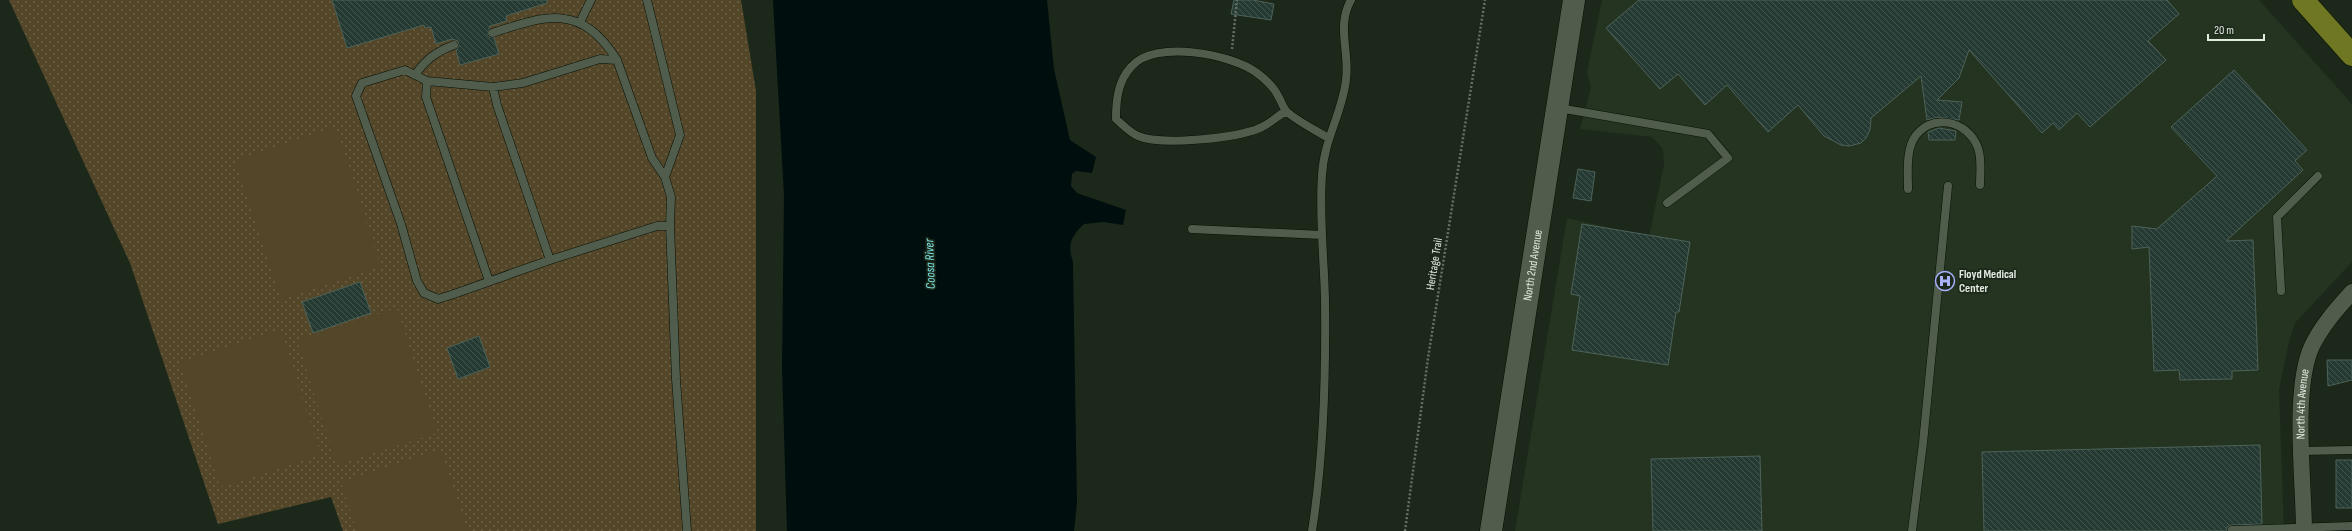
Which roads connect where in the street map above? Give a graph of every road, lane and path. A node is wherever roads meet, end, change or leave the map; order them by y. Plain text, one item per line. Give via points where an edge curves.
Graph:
1 (591, 0) edge
2 (648, 0) edge
3 (1237, 0) edge
4 (1351, 0) edge
5 (1485, 0) edge
6 (1574, 0) edge
7 (2303, 0) edge
8 (580, 22) junction
9 (492, 33) dead end
10 (454, 44) dead end
11 (2352, 55) edge
12 (1231, 59) junction
13 (616, 60) junction
14 (415, 75) junction
15 (427, 81) junction
16 (493, 87) junction
17 (1556, 107) junction
18 (1286, 111) junction
19 (1328, 138) junction
20 (2318, 176) dead end
21 (665, 177) junction
22 (1980, 185) dead end
23 (1948, 186) dead end
24 (1908, 189) dead end
25 (1667, 203) dead end
26 (670, 226) junction
27 (1192, 229) dead end
28 (1322, 235) junction
29 (550, 260) junction
30 (490, 281) junction
31 (2281, 292) dead end
32 (2352, 292) edge
33 (2352, 450) edge
34 (2302, 451) junction
35 (2352, 526) edge
36 (2304, 529) edge
37 (2232, 530) dead end
38 (687, 531) edge
39 (1312, 531) edge
40 (1405, 531) edge
41 (1491, 531) edge
42 (1912, 531) edge

1 - 8 lane
2 - 21 lane via 680,135
3 - 12 path
4 - 19 lane via 1343,22 1343,41 1347,59 1344,96
5 - 40 path, Heritage Trail via 1428,358
6 - 17 main road, North 2nd Avenue
7 - 11 main road
8 - 9 lane via 554,16
8 - 13 lane via 606,43
10 - 14 lane via 424,61
12 - 18 lane via 1258,73 1278,94
12 - 18 lane via 1170,52 1141,58 1131,66 1118,91 1116,119 1138,136 1186,141 1260,128
13 - 16 lane via 600,59 523,83
13 - 21 lane via 652,158
14 - 15 lane
14 - 30 lane via 405,70 380,76 362,83 356,96 401,224 417,281 424,293 438,299
15 - 16 lane
15 - 30 lane via 426,97
16 - 29 lane
17 - 25 lane via 1708,134 1728,158
17 - 41 main road, North 2nd Avenue
18 - 19 lane
19 - 28 lane via 1322,175
20 - 31 lane via 2277,217
21 - 26 lane via 672,197
22 - 24 lane via 1979,149 1972,135 1955,124 1941,122 1921,130 1914,139 1910,148
23 - 42 lane
26 - 29 lane via 657,226
26 - 38 lane via 676,379
27 - 28 lane
28 - 39 lane via 1325,361 1320,453
29 - 30 lane
32 - 34 street, North 4th Avenue via 2332,313 2312,346 2305,367
33 - 34 lane
34 - 36 street, North 4th Avenue
35 - 36 lane
36 - 37 lane

